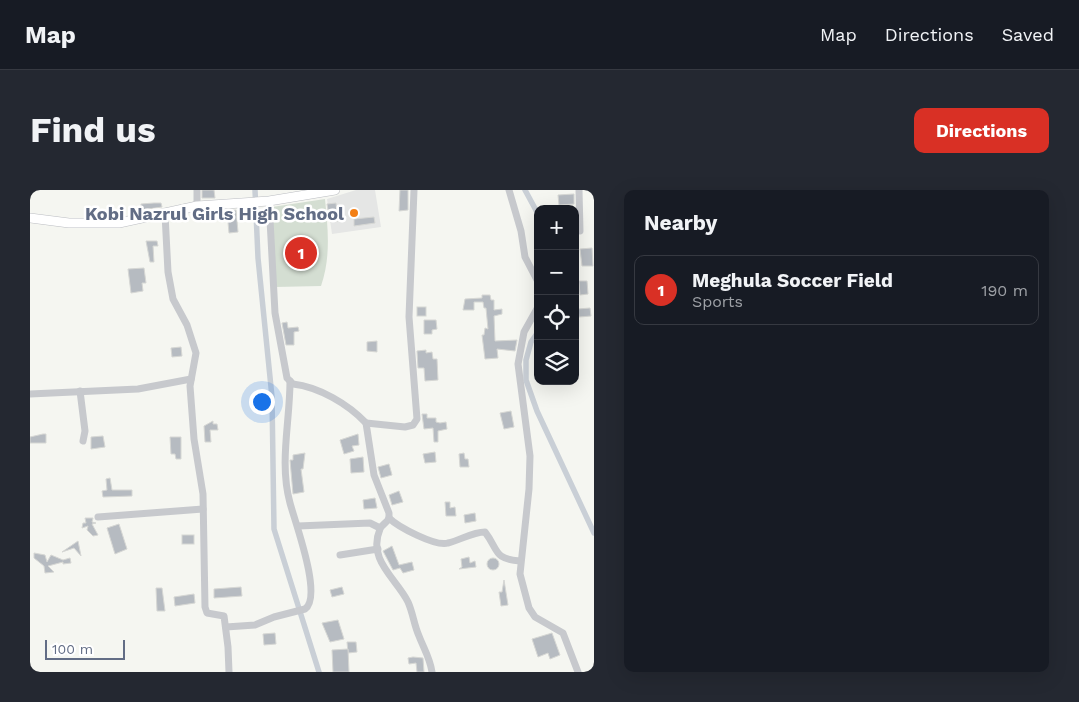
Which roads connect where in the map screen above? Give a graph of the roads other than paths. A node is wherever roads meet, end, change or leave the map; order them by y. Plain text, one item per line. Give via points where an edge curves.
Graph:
1 (197, 190) edge
2 (335, 190) edge
3 (414, 190) edge
4 (509, 190) edge
5 (579, 190) edge
6 (267, 201) junction
7 (197, 206) junction
8 (165, 214) junction
9 (30, 218) edge
10 (580, 231) dead end
11 (534, 274) edge
12 (534, 314) edge
13 (191, 379) junction
14 (290, 381) junction
15 (80, 391) junction
16 (30, 394) edge
17 (366, 423) junction
18 (83, 441) dead end
19 (203, 509) junction
20 (98, 517) dead end
21 (390, 518) junction
22 (298, 526) junction
23 (380, 528) junction
24 (378, 549) junction
25 (340, 555) dead end
26 (520, 560) junction
27 (226, 627) junction
28 (228, 672) edge
29 (432, 672) edge
30 (578, 672) edge

1 - 7 street
2 - 6 main road
3 - 17 street via 409,317 417,419 413,425 405,427
4 - 11 street via 525,257
5 - 10 street
6 - 7 main road
6 - 14 street via 275,313
7 - 8 main road
8 - 9 main road via 103,224
8 - 13 street via 172,299 195,346 196,361
12 - 26 street via 524,332 518,364 530,456
13 - 15 street via 138,389
13 - 19 street via 193,432
14 - 17 street via 322,392
14 - 22 street via 285,462 290,502
15 - 16 street
15 - 18 street via 85,431
17 - 21 street via 374,475
19 - 20 street
19 - 27 street via 206,610 210,614 224,616
21 - 23 street
21 - 26 street via 406,531 438,543 447,544 485,532 499,556 506,560
22 - 23 street via 370,523
22 - 27 street via 309,572 310,606 254,625
23 - 24 street
24 - 25 street
24 - 29 street via 384,570 408,602
26 - 30 street via 520,574 529,608 536,617 563,633
27 - 28 street

